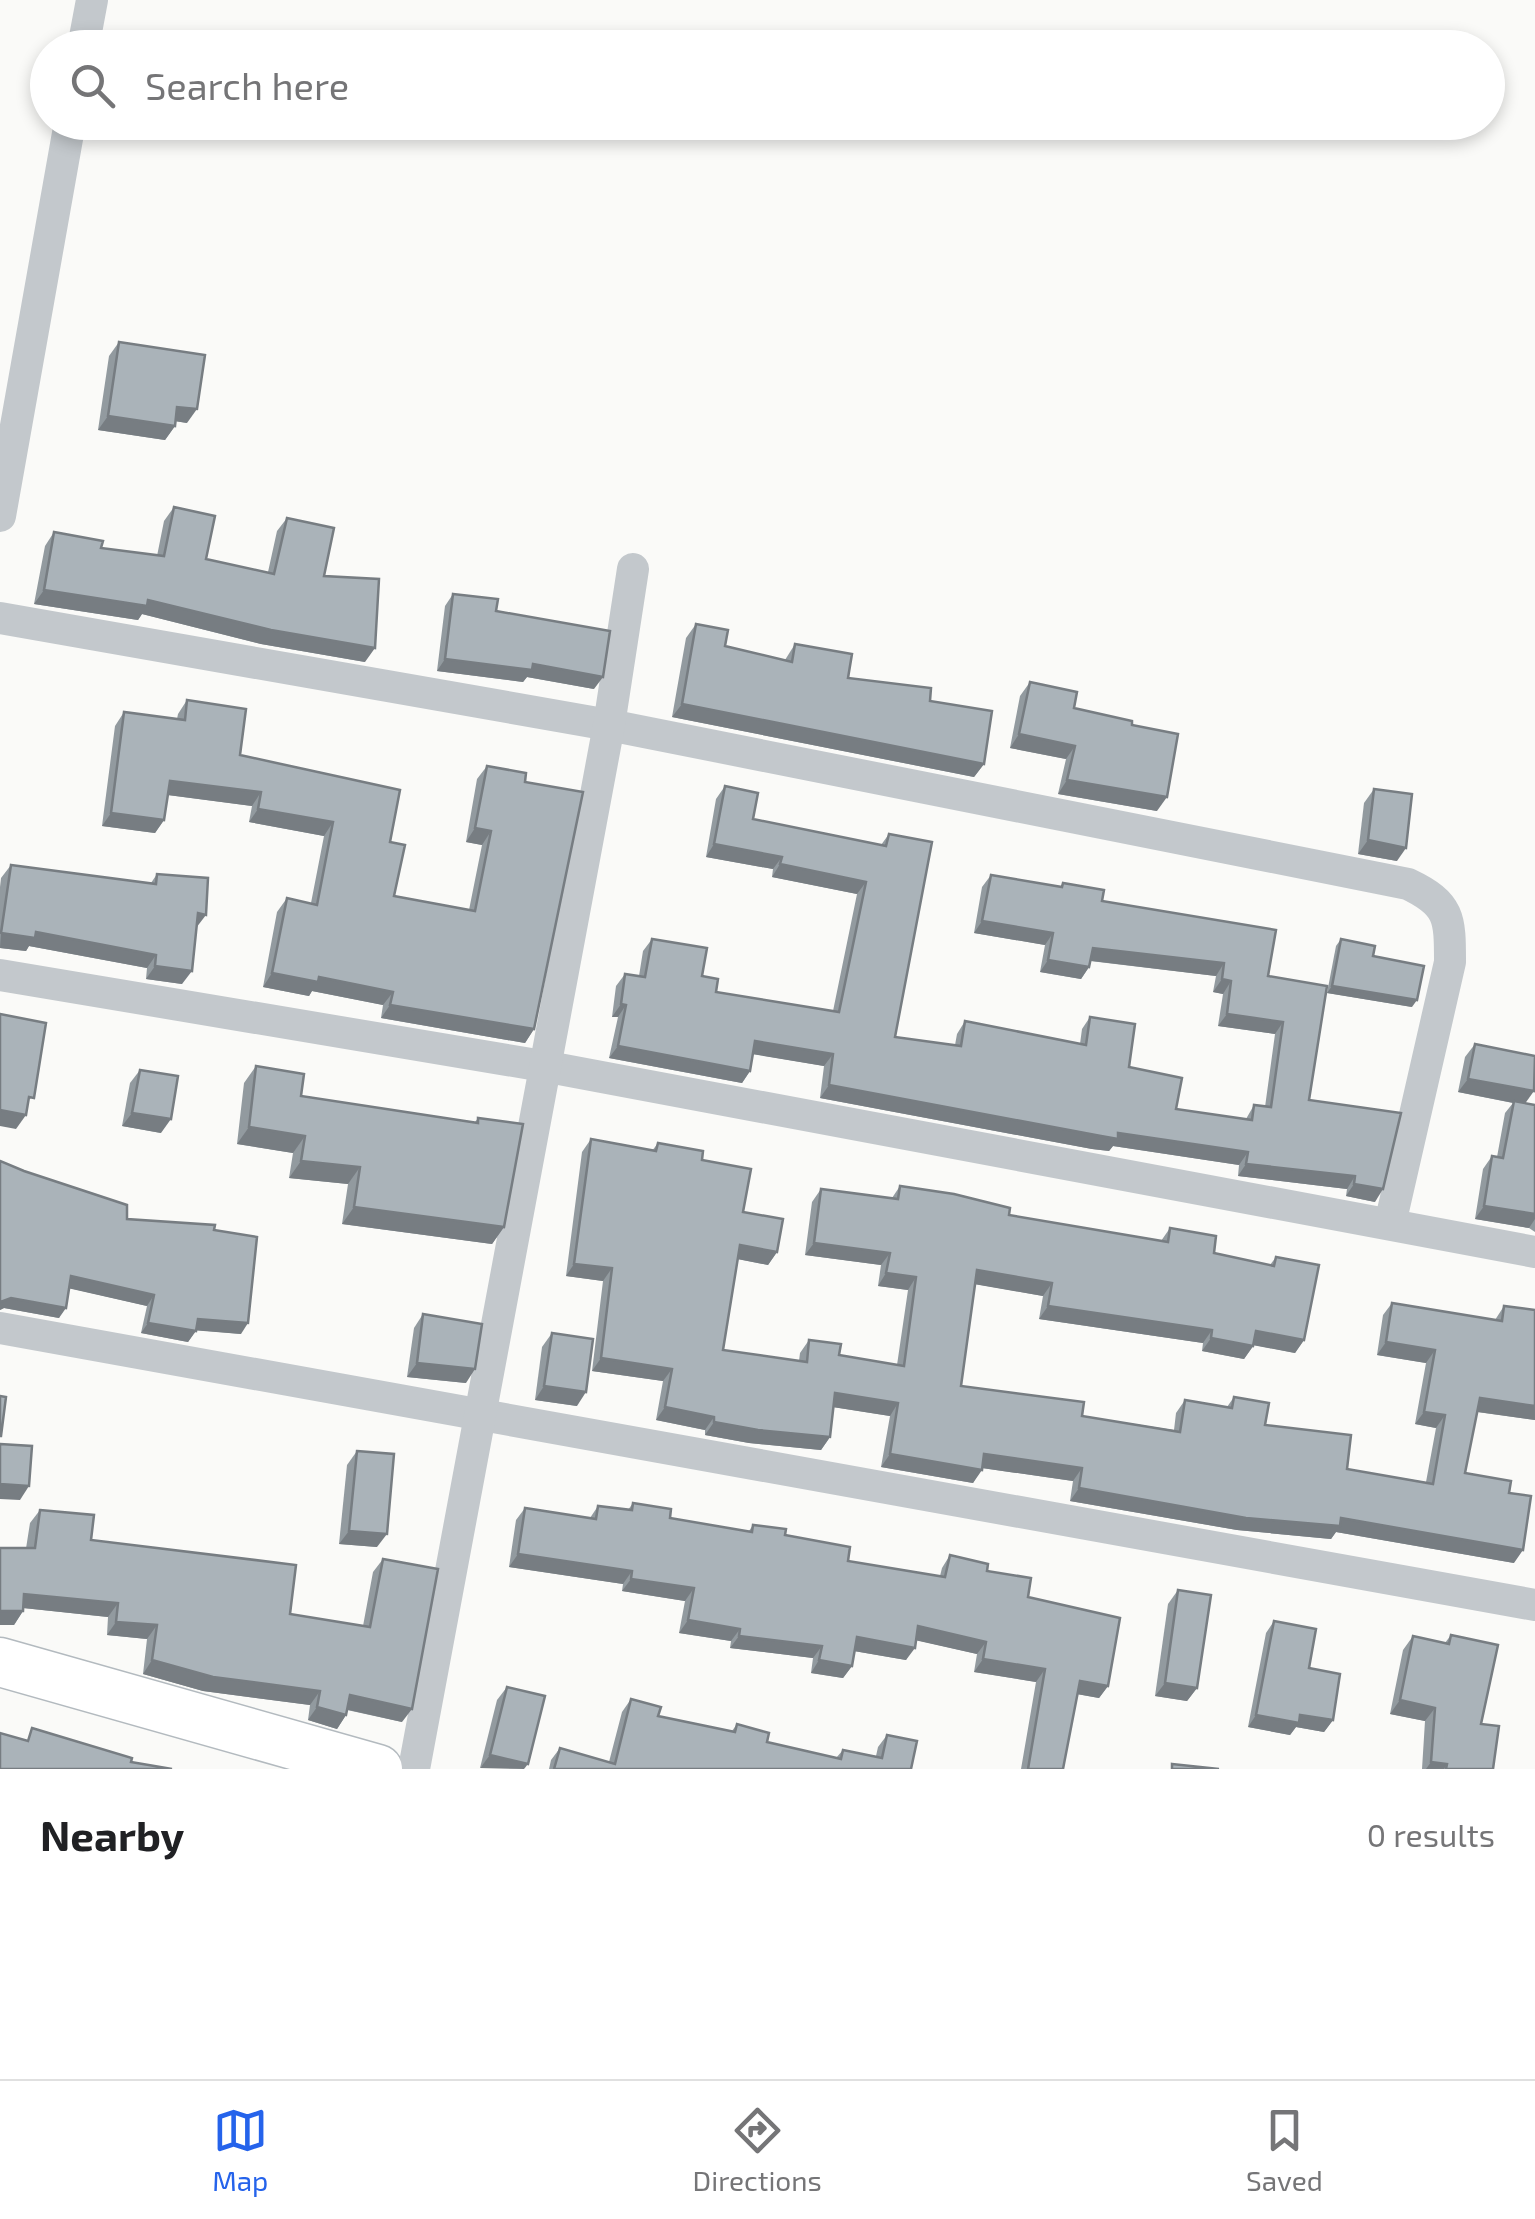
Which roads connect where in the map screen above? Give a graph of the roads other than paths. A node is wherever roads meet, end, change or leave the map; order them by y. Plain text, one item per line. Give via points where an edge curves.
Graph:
1 (92, 0) edge
2 (86, 30) edge
3 (67, 140) edge
4 (0, 516) edge
5 (633, 570) dead end
6 (0, 618) edge
7 (609, 725) junction
8 (0, 974) edge
9 (543, 1066) junction
10 (1390, 1224) junction
11 (1535, 1252) edge
12 (0, 1328) edge
13 (480, 1417) junction
14 (1535, 1605) edge
15 (0, 1662) edge
16 (378, 1769) edge
17 (414, 1769) edge

1 - 2 street
3 - 4 street
5 - 7 street
6 - 7 street
7 - 9 street
7 - 10 street via 1376,877 1432,896 1450,924 1450,962
8 - 9 street
9 - 10 street
9 - 13 street
10 - 11 street
12 - 13 street
13 - 14 street
13 - 17 street
15 - 16 main road

